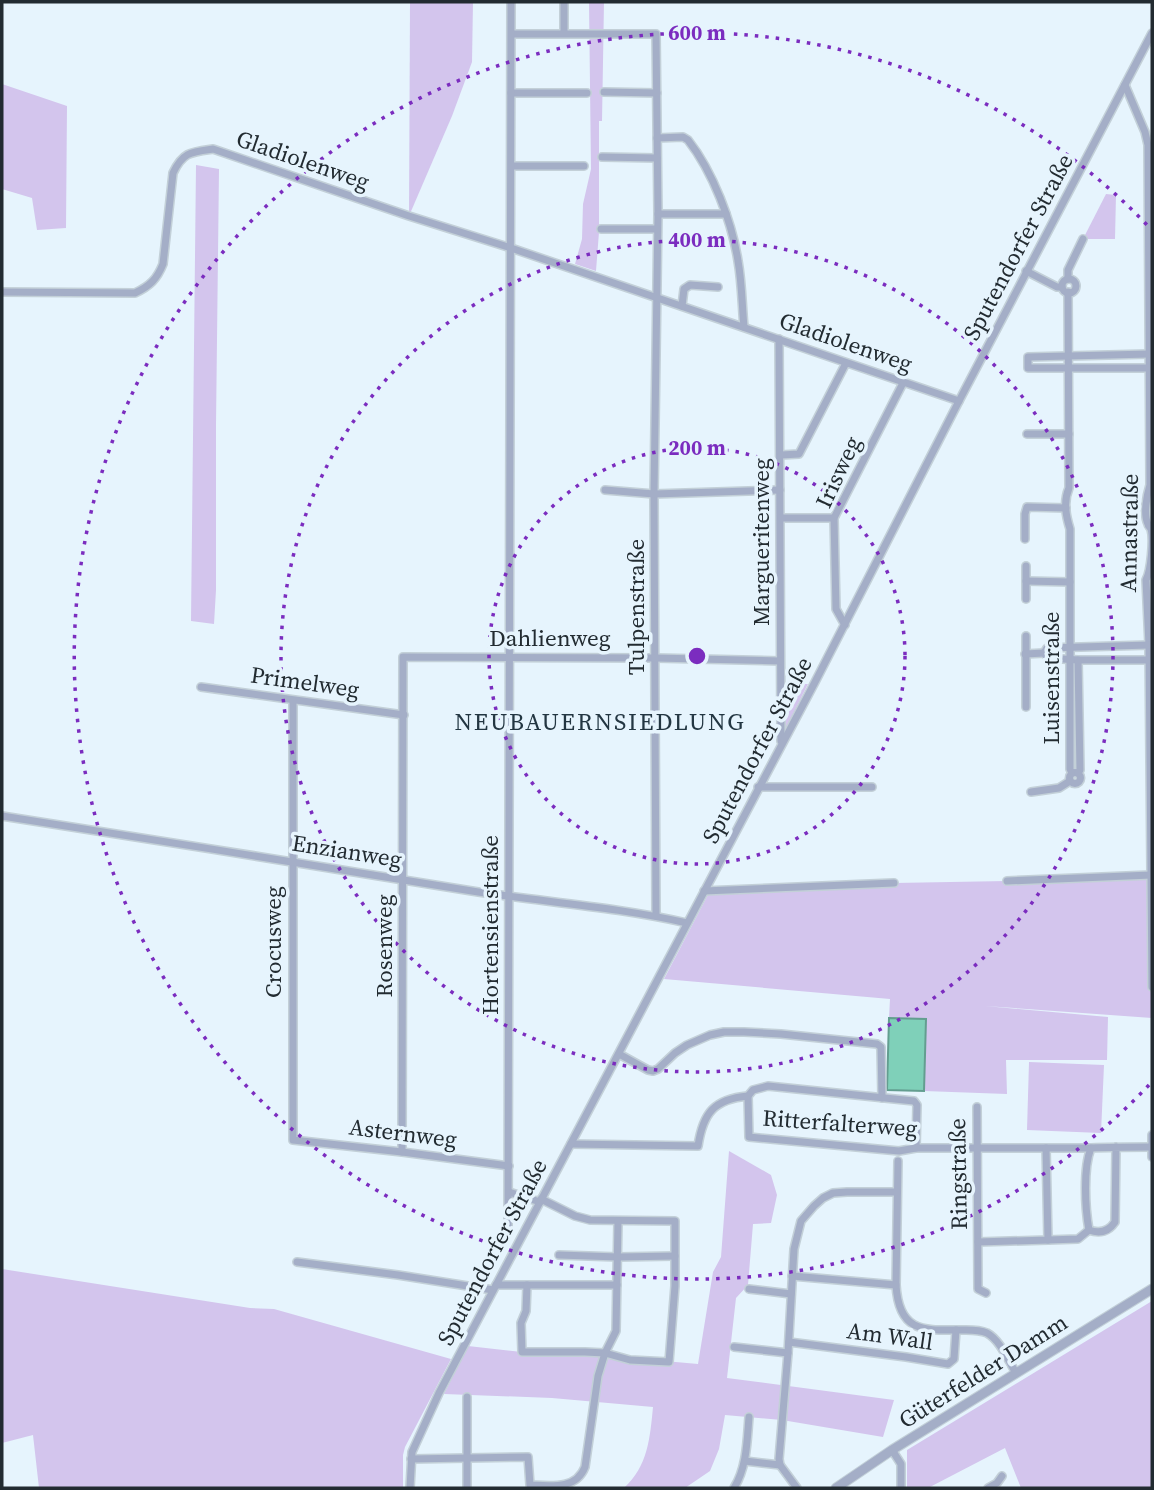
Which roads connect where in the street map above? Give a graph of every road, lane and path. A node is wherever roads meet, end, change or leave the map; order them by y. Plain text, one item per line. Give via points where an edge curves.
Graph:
1 (511, 2) edge
2 (564, 2) edge
3 (564, 33) junction
4 (1152, 33) edge
5 (512, 34) junction
6 (1125, 85) junction
7 (604, 92) dead end
8 (511, 93) junction
9 (587, 93) dead end
10 (657, 93) junction
11 (657, 138) junction
12 (602, 157) dead end
13 (657, 158) junction
14 (512, 166) junction
15 (584, 166) dead end
16 (658, 214) junction
17 (726, 214) junction
18 (601, 229) dead end
19 (657, 229) junction
20 (1083, 239) dead end
21 (511, 248) junction
22 (1026, 271) junction
23 (718, 287) dead end
24 (1065, 290) junction
25 (2, 292) edge
26 (656, 298) junction
27 (682, 306) junction
28 (744, 327) junction
29 (779, 339) junction
30 (1069, 355) junction
31 (1150, 361) edge
32 (846, 363) junction
33 (1069, 369) junction
34 (903, 383) junction
35 (959, 401) junction
36 (1027, 434) dead end
37 (1069, 434) junction
38 (781, 455) junction
39 (605, 490) dead end
40 (780, 490) junction
41 (654, 494) junction
42 (1066, 508) junction
43 (781, 518) junction
44 (834, 518) junction
45 (1025, 538) dead end
46 (1026, 566) dead end
47 (1026, 581) junction
48 (1070, 582) junction
49 (1026, 599) dead end
50 (845, 625) junction
51 (1026, 636) dead end
52 (1071, 647) junction
53 (1044, 653) junction
54 (1150, 653) edge
55 (1025, 654) junction
56 (403, 657) joint
57 (509, 657) junction
58 (656, 658) junction
59 (780, 660) junction
60 (1074, 660) junction
61 (201, 687) dead end
62 (293, 701) junction
63 (1026, 707) dead end
64 (404, 715) junction
65 (781, 744) junction
66 (872, 787) dead end
67 (758, 788) junction
68 (1031, 792) dead end
69 (2, 816) edge
70 (292, 863) junction
71 (1151, 876) edge
72 (404, 880) junction
73 (1007, 881) dead end
74 (894, 883) dead end
75 (705, 891) junction
76 (510, 897) junction
77 (656, 916) junction
78 (687, 923) junction
79 (1152, 987) edge
80 (618, 1054) junction
81 (748, 1096) junction
82 (882, 1098) junction
83 (977, 1107) dead end
84 (1152, 1135) edge
85 (293, 1140) joint
86 (571, 1144) junction
87 (1116, 1147) junction
88 (1152, 1147) edge
89 (916, 1148) junction
90 (974, 1148) junction
91 (1046, 1148) junction
92 (1091, 1148) junction
93 (402, 1152) junction
94 (1152, 1157) edge
95 (898, 1161) dead end
96 (509, 1166) junction
97 (509, 1192) junction
98 (897, 1192) junction
99 (541, 1201) junction
100 (618, 1221) junction
101 (1089, 1230) junction
102 (508, 1231) dead end
103 (1048, 1240) junction
104 (978, 1241) junction
105 (559, 1255) dead end
106 (675, 1256) junction
107 (618, 1257) junction
108 (297, 1262) dead end
109 (792, 1276) junction
110 (617, 1285) junction
111 (896, 1285) junction
112 (527, 1286) junction
113 (495, 1288) junction
114 (749, 1289) dead end
115 (1152, 1289) edge
116 (986, 1293) dead end
117 (791, 1294) junction
118 (956, 1330) junction
119 (789, 1342) junction
120 (734, 1346) dead end
121 (605, 1353) junction
122 (788, 1353) junction
123 (1016, 1373) junction
124 (467, 1398) dead end
125 (749, 1417) dead end
126 (892, 1450) junction
127 (411, 1459) junction
128 (467, 1459) junction
129 (745, 1461) junction
130 (780, 1465) junction
131 (1002, 1476) dead end
132 (410, 1488) edge
133 (467, 1488) edge
134 (734, 1488) edge
135 (797, 1488) edge
136 (836, 1488) edge
137 (901, 1488) edge
138 (988, 1488) edge

1 - 5 street, Hortensienstraße
2 - 3 street
3 - 5 street
3 - 10 street, Tulpenstraße via 656,34
4 - 6 street, Sputendorfer Straße
5 - 8 street, Hortensienstraße
6 - 22 street, Sputendorfer Straße
6 - 31 street, Annastraße via 1148,145
7 - 10 street
8 - 9 street
8 - 14 street, Hortensienstraße
10 - 11 street, Tulpenstraße
11 - 13 street, Tulpenstraße
11 - 17 street via 688,140
12 - 13 street
13 - 16 street, Tulpenstraße
14 - 15 street
14 - 21 street, Hortensienstraße
16 - 17 street
16 - 19 street, Tulpenstraße
17 - 28 street via 738,261
18 - 19 street
19 - 26 street, Tulpenstraße
20 - 24 street, Luisenstraße via 1068,270 1075,287
21 - 25 street, Gladiolenweg via 213,149 192,152 179,161 173,173 163,264 147,287 135,293
21 - 26 street, Gladiolenweg
21 - 57 street, Hortensienstraße
22 - 24 street
22 - 35 street, Sputendorfer Straße
23 - 27 street via 690,285 684,289
24 - 30 street, Luisenstraße
26 - 27 street, Gladiolenweg
26 - 41 street, Tulpenstraße
27 - 28 street, Gladiolenweg
28 - 29 street, Gladiolenweg
29 - 32 street, Gladiolenweg
29 - 38 street, Margueritenweg
30 - 31 street
30 - 33 street, Luisenstraße
30 - 33 street via 1028,357 1028,368
31 - 33 street
31 - 54 street, Annastraße via 1146,518 1152,536 1151,571 1146,580
32 - 34 street, Gladiolenweg
32 - 38 street via 799,454
33 - 37 street, Luisenstraße
34 - 35 street, Gladiolenweg
34 - 44 street, Irisweg
35 - 50 street, Sputendorfer Straße
36 - 37 street
37 - 42 street, Luisenstraße
38 - 40 street, Margueritenweg
39 - 41 street
40 - 41 street
40 - 43 street, Margueritenweg
41 - 58 street, Tulpenstraße
42 - 45 street via 1027,507
42 - 48 street, Luisenstraße
43 - 44 street
43 - 59 street, Margueritenweg
44 - 50 street, Irisweg via 836,609
46 - 47 street
47 - 48 street, Luisenstraße
47 - 49 street
48 - 52 street, Luisenstraße
50 - 65 street, Sputendorfer Straße
51 - 55 street
52 - 53 street via 1047,648
52 - 54 street
52 - 60 street, Luisenstraße
53 - 55 street
53 - 60 street
54 - 60 street
54 - 71 street, Annastraße
55 - 63 street
56 - 57 street, Dahlienweg
56 - 64 street, Rosenweg
57 - 58 street, Dahlienweg
57 - 76 street, Hortensienstraße
58 - 59 street, Dahlienweg
58 - 77 street, Tulpenstraße
59 - 65 street, Margueritenweg
60 - 68 street, Luisenstraße via 1070,664 1073,776 1059,788
61 - 62 street, Primelweg
62 - 64 street, Primelweg
62 - 70 street, Crocusweg
64 - 72 street, Rosenweg
65 - 67 street, Sputendorfer Straße
66 - 67 street
67 - 75 street, Sputendorfer Straße
69 - 70 street, Enzianweg
70 - 72 street, Enzianweg
70 - 85 street, Crocusweg
71 - 73 street
71 - 79 street, Annastraße
72 - 76 street, Enzianweg
72 - 93 street, Rosenweg
74 - 75 street
75 - 78 street, Sputendorfer Straße
76 - 77 street, Enzianweg
76 - 96 street, Hortensienstraße
77 - 78 street, Enzianweg
78 - 80 street, Sputendorfer Straße
80 - 82 street via 653,1071 687,1045 723,1032 877,1044 881,1046
80 - 86 street, Sputendorfer Straße
81 - 82 street via 768,1086
81 - 86 street via 716,1105 706,1116 698,1146
81 - 89 street, Ritterfalterweg via 749,1137 899,1151
82 - 89 street via 917,1105
83 - 90 street, Ringstraße
84 - 88 street
85 - 93 street, Asternweg
86 - 99 street, Sputendorfer Straße
87 - 88 street, Ritterfalterweg
87 - 92 street, Ritterfalterweg
87 - 101 street, Ringstraße via 1115,1222 1106,1231
88 - 94 street
89 - 90 street, Ritterfalterweg
90 - 91 street, Ritterfalterweg
90 - 104 street, Ringstraße
91 - 92 street, Ritterfalterweg
91 - 103 street
92 - 101 street via 1086,1160
93 - 96 street, Asternweg
95 - 98 street
96 - 97 street, Hortensienstraße
97 - 99 street
97 - 102 street, Hortensienstraße
98 - 109 street via 847,1192 823,1198 801,1221
98 - 111 street
99 - 100 street via 583,1219
99 - 113 street, Sputendorfer Straße
100 - 106 street via 675,1221
100 - 107 street
101 - 103 street, Ringstraße via 1078,1239
103 - 104 street, Ringstraße
104 - 116 street, Ringstraße via 978,1289
105 - 107 street
106 - 107 street
106 - 121 street via 669,1362
107 - 110 street
108 - 113 street
109 - 111 street
109 - 117 street
110 - 112 street
110 - 121 street via 616,1331
111 - 118 street via 903,1315 912,1324 925,1330
112 - 113 street
112 - 121 street via 522,1352
113 - 127 street, Sputendorfer Straße via 414,1443
114 - 117 street
115 - 123 street, Güterfelder Damm
117 - 119 street
118 - 119 street, Am Wall via 954,1359 948,1364
118 - 123 street via 979,1330 994,1338
119 - 122 street
120 - 122 street
121 - 128 street via 597,1376 585,1467 578,1480 567,1485 530,1485 528,1457
122 - 130 street
123 - 126 street, Güterfelder Damm
124 - 128 street
125 - 129 street
126 - 136 street, Güterfelder Damm
126 - 137 street via 901,1464
127 - 128 street
127 - 132 street, Sputendorfer Straße
128 - 133 street
129 - 130 street
129 - 134 street
130 - 135 street
131 - 138 street

